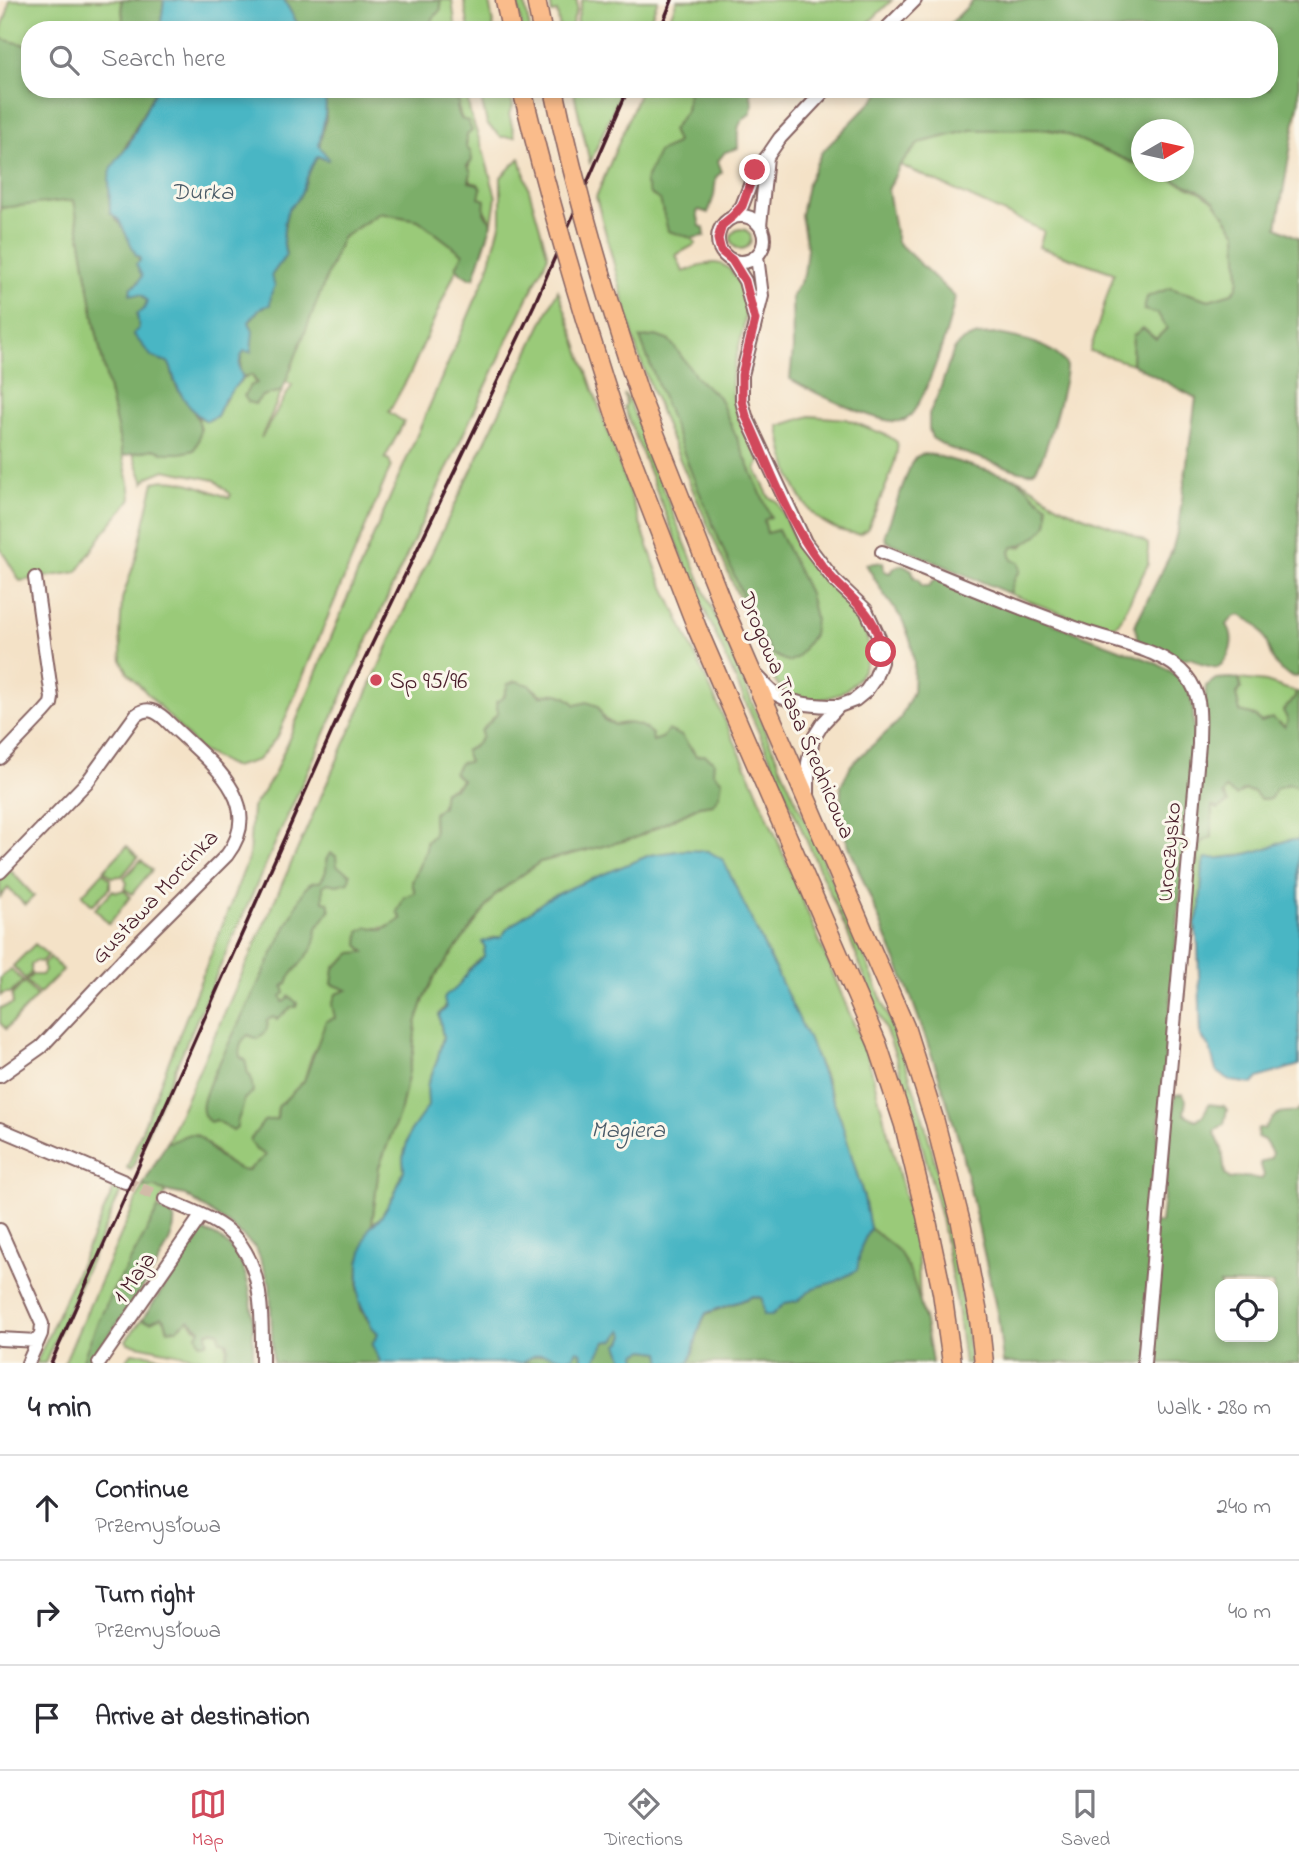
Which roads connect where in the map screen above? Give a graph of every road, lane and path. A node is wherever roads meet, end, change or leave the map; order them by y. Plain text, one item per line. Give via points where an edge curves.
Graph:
1 (505, 0) edge
2 (536, 0) edge
3 (915, 0) edge
4 (508, 21) edge
5 (540, 21) edge
6 (894, 21) edge
7 (524, 98) edge
8 (556, 98) edge
9 (818, 98) edge
10 (767, 157) junction
11 (733, 216) junction
12 (760, 226) junction
13 (757, 256) junction
14 (732, 260) junction
15 (755, 320) junction
16 (882, 552) dead end
17 (35, 578) dead end
18 (750, 668) junction
19 (839, 706) junction
20 (0, 758) edge
21 (808, 800) junction
22 (0, 872) edge
23 (0, 1076) edge
24 (0, 1129) edge
25 (125, 1182) tunnel mouth
26 (165, 1199) tunnel mouth
27 (201, 1216) junction
28 (0, 1230) edge
29 (0, 1339) edge
30 (38, 1341) junction
31 (28, 1363) edge
32 (99, 1363) edge
33 (262, 1363) edge
34 (952, 1363) edge
35 (984, 1363) edge
36 (1144, 1363) edge

1 - 4 main road
2 - 5 main road
3 - 6 street
7 - 34 main road, bridge via 574,289 618,424 697,628 877,1042 926,1216
8 - 18 main road, Drogowa Trasa Średnicowa, bridge via 601,281 640,396
9 - 10 street
10 - 11 street via 755,170 742,206
10 - 12 street
11 - 12 street via 748,216
11 - 14 street via 722,225 718,239 721,251
12 - 13 street via 764,242
13 - 14 street via 745,262
13 - 15 street via 762,296
14 - 15 street via 745,281
15 - 19 street via 742,375 746,416 805,542 834,580 866,610 880,640 881,662 875,678 855,700
16 - 36 street, Uroczysko via 1162,658 1188,677 1197,696 1199,744
17 - 20 street via 52,698
18 - 19 street via 775,694 817,706
18 - 21 main road, Drogowa Trasa Średnicowa
19 - 21 street via 813,740
21 - 35 main road, Drogowa Trasa Średnicowa via 905,1027 928,1099 961,1223
22 - 23 street, Gustawa Morcinka via 88,781 142,711 153,710 165,719 229,783 238,799 240,830 227,855 41,1047
24 - 25 street
26 - 27 street
27 - 32 street, 1 Maja
27 - 33 street via 228,1230 253,1270 260,1298
28 - 30 street via 39,1316 42,1329
29 - 30 street
30 - 31 street

